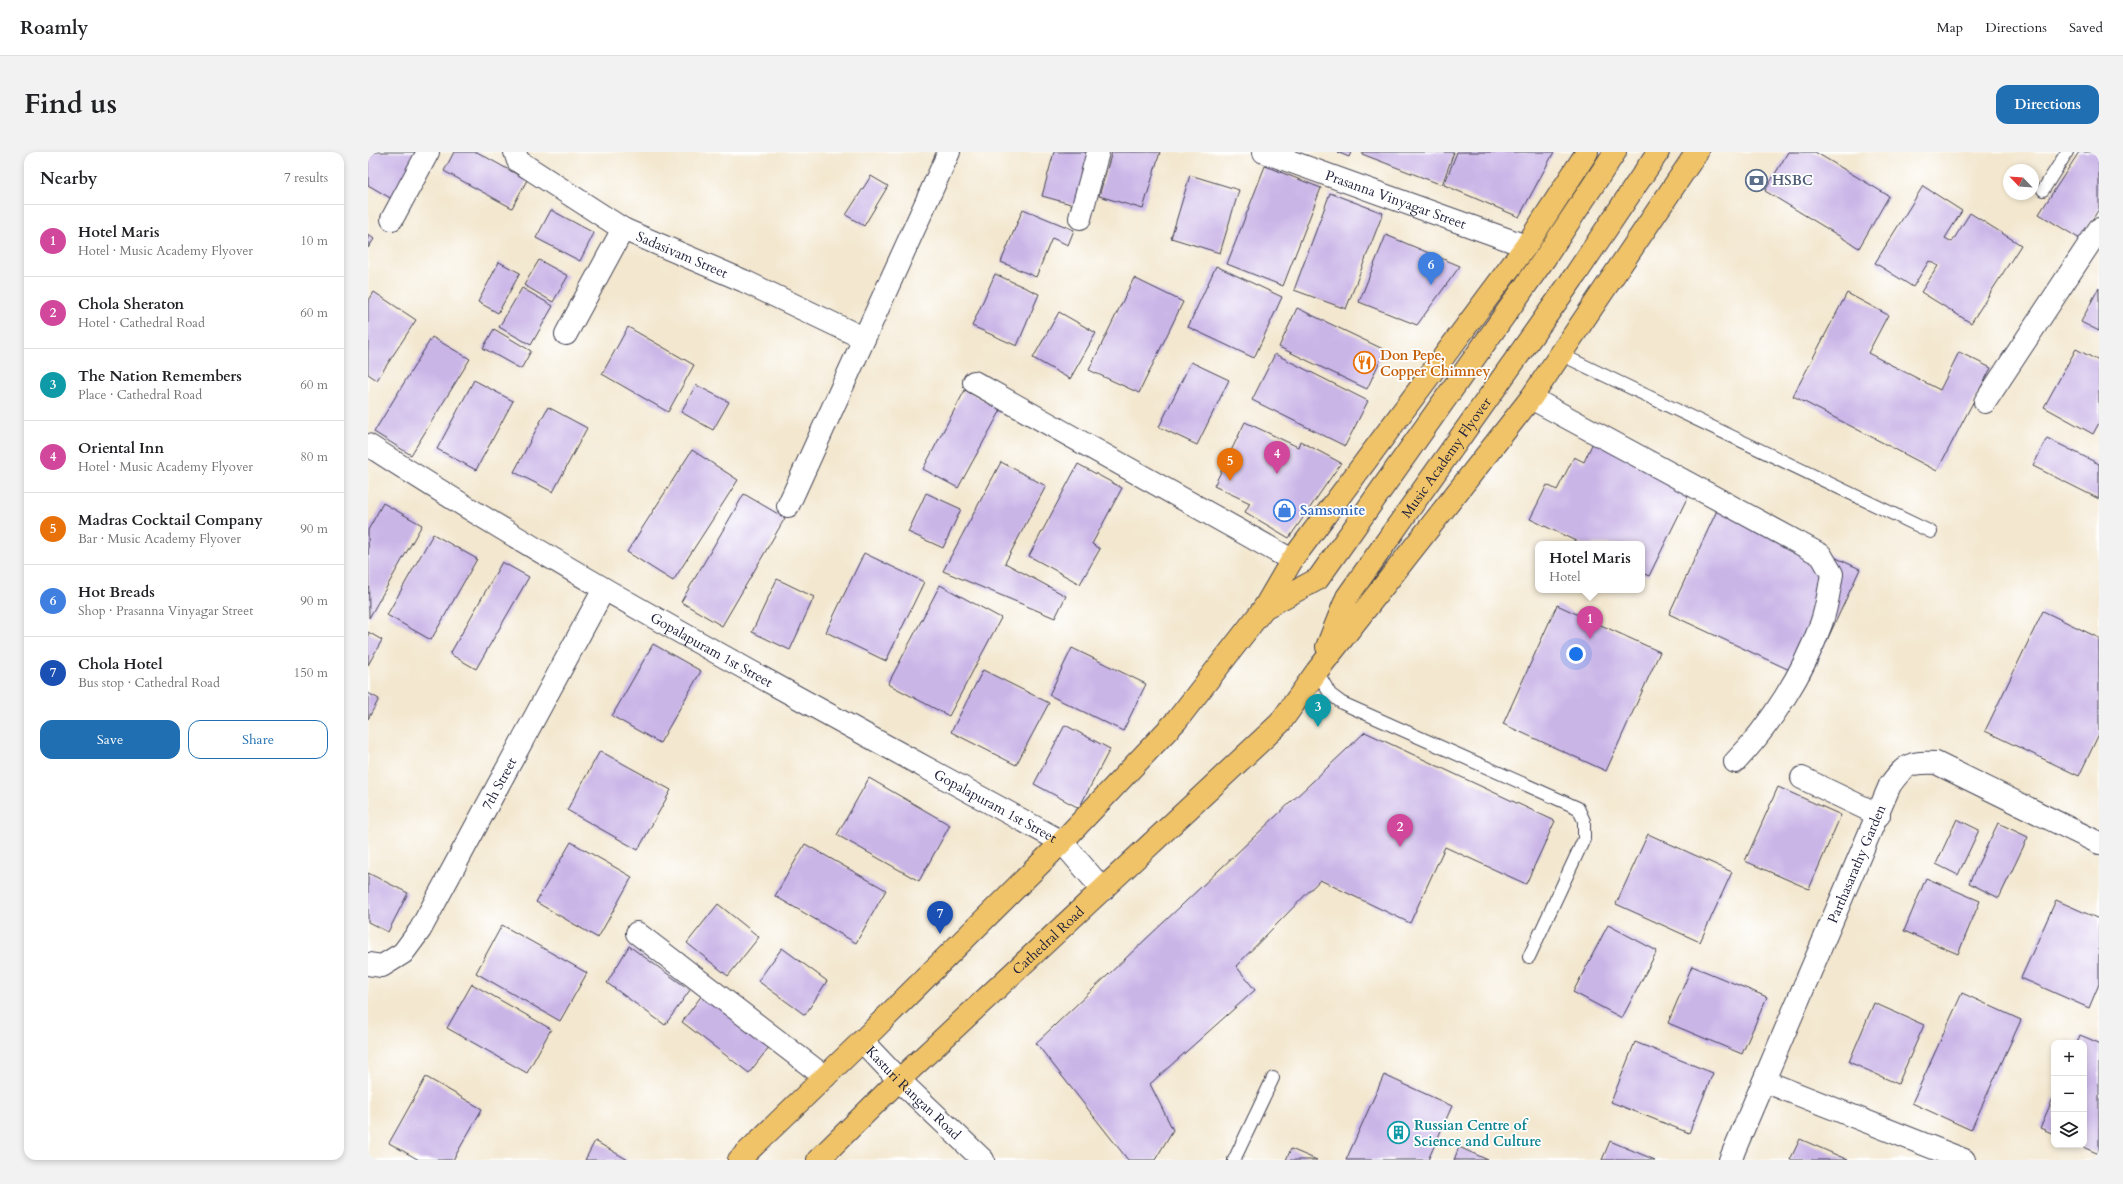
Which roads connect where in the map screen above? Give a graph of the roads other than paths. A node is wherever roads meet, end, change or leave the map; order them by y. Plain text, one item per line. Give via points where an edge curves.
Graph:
1 (428, 152) edge
2 (949, 152) edge
3 (1098, 152) edge
4 (1264, 152) edge
5 (1587, 152) edge
6 (1615, 152) edge
7 (1658, 152) edge
8 (1697, 152) edge
9 (2067, 152) edge
10 (520, 155) edge
11 (2043, 190) dead end
12 (1080, 218) dead end
13 (392, 219) dead end
14 (623, 229) junction
15 (2099, 229) edge
16 (1526, 246) junction
17 (566, 334) dead end
18 (863, 338) junction
19 (1560, 354) junction
20 (974, 382) dead end
21 (1531, 398) junction
22 (1985, 402) dead end
23 (368, 446) edge
24 (788, 506) dead end
25 (1931, 532) dead end
26 (1292, 560) junction
27 (604, 590) junction
28 (1264, 608) junction
29 (1317, 671) junction
30 (1735, 762) dead end
31 (1802, 778) dead end
32 (1879, 815) junction
33 (1062, 842) junction
34 (2099, 843) edge
35 (1103, 890) junction
36 (637, 933) dead end
37 (1529, 957) dead end
38 (375, 965) edge
39 (862, 1041) junction
40 (825, 1077) junction
41 (1273, 1078) dead end
42 (899, 1080) junction
43 (1764, 1081) junction
44 (739, 1160) edge
45 (818, 1160) edge
46 (982, 1160) edge
47 (1234, 1160) edge
48 (1730, 1160) edge
49 (1964, 1160) edge

1 - 13 street
2 - 18 street
3 - 12 street
4 - 16 street, Prasanna Vinyagar Street
5 - 16 main road
6 - 28 main road via 1545,258 1318,579
7 - 29 main road, Music Academy Flyover via 1576,274 1347,597
8 - 19 main road
9 - 11 lane
10 - 14 street, Sadasivam Street
14 - 17 street
14 - 18 street, Sadasivam Street via 744,281
15 - 22 street
16 - 26 main road
18 - 24 street
19 - 21 main road
19 - 25 lane
20 - 26 street
21 - 29 main road
21 - 30 street via 1821,555 1832,574 1821,625 1799,674 1754,742
23 - 27 street, Gopalapuram 1st Street via 460,505
26 - 28 main road
27 - 33 street, Gopalapuram 1st Street
27 - 38 street, 7th Street via 420,930 403,953
28 - 33 main road via 1177,720
29 - 35 main road, Cathedral Road via 1280,723
29 - 37 lane via 1330,694 1342,702 1578,808 1584,821 1584,839
31 - 32 street
32 - 34 street, Parthasarathy Garden via 1890,785 1901,770 1916,762 1936,763
32 - 43 street, Parthasarathy Garden
33 - 35 street
33 - 39 main road
35 - 42 main road, Cathedral Road
36 - 40 street
39 - 40 main road
39 - 42 street, Kasturi Rangan Road
40 - 44 main road
41 - 47 lane
42 - 45 main road, Cathedral Road
42 - 46 street, Kasturi Rangan Road
43 - 48 street, Parthasarathy Garden
43 - 49 street

